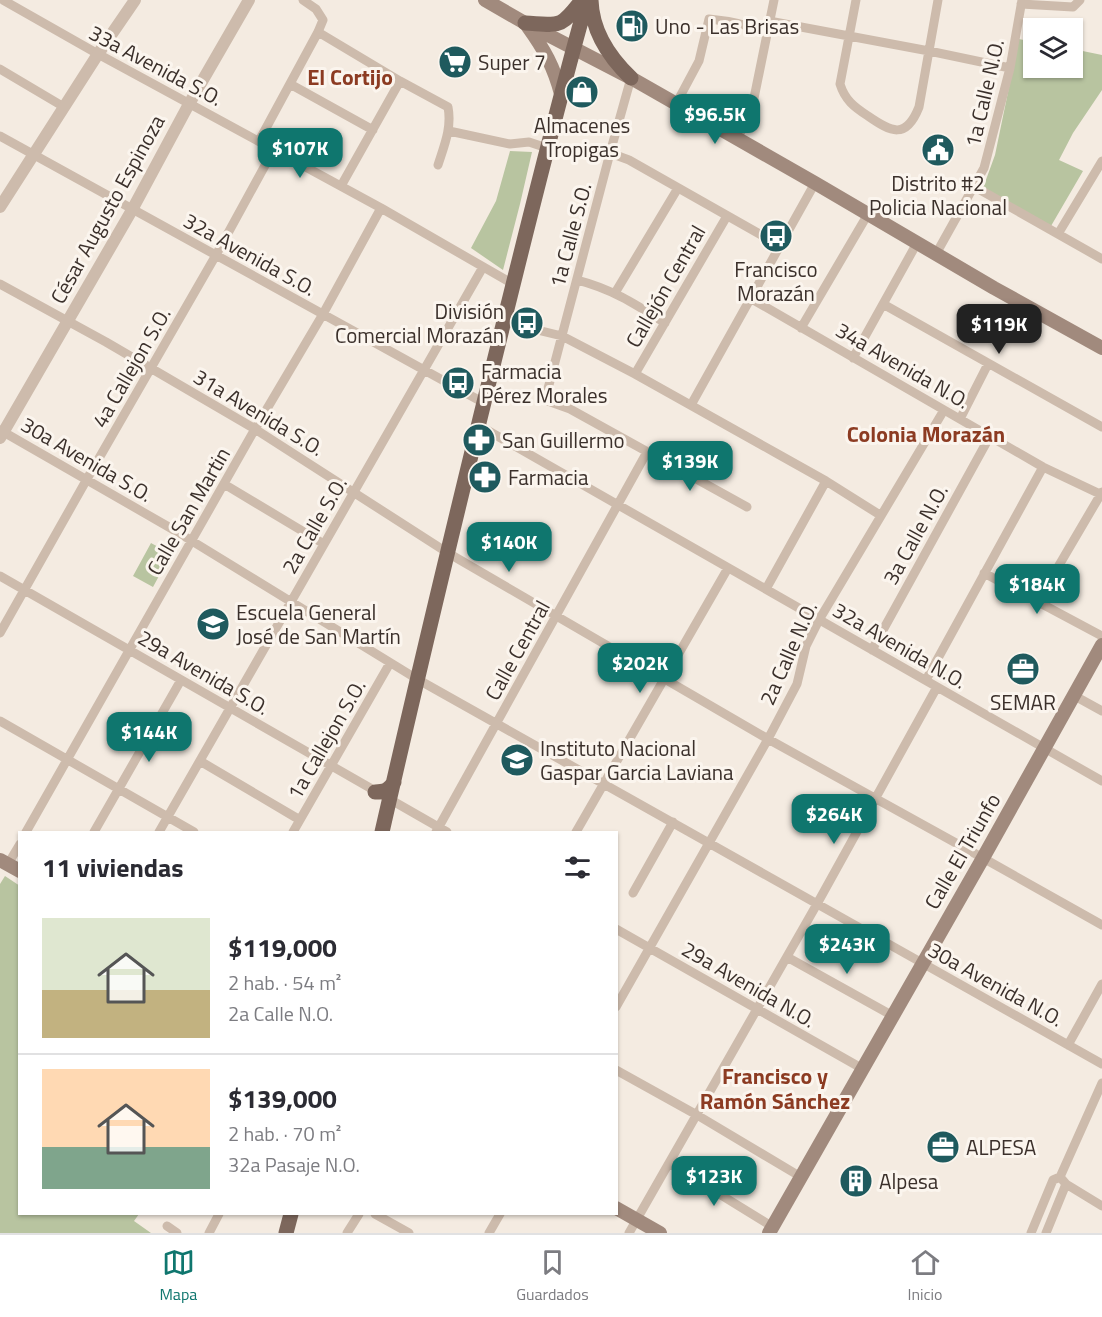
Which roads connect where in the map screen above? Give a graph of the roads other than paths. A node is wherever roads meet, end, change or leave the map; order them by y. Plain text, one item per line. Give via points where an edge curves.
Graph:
1 (3, 0) edge
2 (135, 0) edge
3 (249, 0) edge
4 (303, 0) edge
5 (485, 0) edge
6 (582, 0) edge
7 (589, 0) edge
8 (774, 0) edge
9 (856, 0) edge
10 (939, 0) edge
11 (1080, 0) edge
12 (1022, 2) edge
13 (769, 21) junction
14 (525, 23) junction
15 (318, 32) junction
16 (767, 33) junction
17 (849, 36) junction
18 (573, 48) junction
19 (929, 51) junction
20 (98, 54) junction
21 (1010, 68) junction
22 (0, 69) edge
23 (631, 78) junction
24 (400, 81) junction
25 (290, 84) junction
26 (561, 94) junction
27 (189, 104) junction
28 (676, 104) junction
29 (64, 107) junction
30 (373, 130) junction
31 (449, 131) junction
32 (0, 136) edge
33 (737, 139) junction
34 (259, 141) junction
35 (547, 148) junction
36 (273, 149) junction
37 (610, 153) junction
38 (33, 155) junction
39 (1102, 161) edge
40 (438, 165) dead end
41 (815, 183) junction
42 (341, 186) junction
43 (975, 187) junction
44 (678, 188) junction
45 (0, 207) edge
46 (381, 208) junction
47 (132, 210) junction
48 (868, 214) junction
49 (727, 216) junction
50 (1058, 234) junction
51 (917, 243) junction
52 (779, 245) junction
53 (936, 254) junction
54 (216, 255) junction
55 (1102, 259) edge
56 (483, 267) junction
57 (577, 280) junction
58 (0, 284) edge
59 (513, 284) junction
60 (615, 293) junction
61 (750, 298) junction
62 (883, 304) junction
63 (323, 314) junction
64 (66, 321) junction
65 (504, 322) junction
66 (665, 323) junction
67 (801, 328) junction
68 (562, 336) junction
69 (1102, 348) edge
70 (853, 358) junction
71 (988, 364) junction
72 (151, 368) junction
73 (424, 371) junction
74 (635, 374) junction
75 (483, 403) junction
76 (691, 405) junction
77 (944, 410) junction
78 (960, 419) junction
79 (478, 425) junction
80 (1102, 427) edge
81 (255, 429) junction
82 (1, 433) edge
83 (990, 436) junction
84 (647, 452) junction
85 (1043, 467) junction
86 (87, 479) junction
87 (826, 482) junction
88 (224, 484) junction
89 (354, 493) junction
90 (1102, 494) edge
91 (618, 506) junction
92 (747, 507) dead end
93 (880, 515) junction
94 (192, 541) junction
95 (324, 544) junction
96 (448, 552) junction
97 (728, 568) junction
98 (984, 573) junction
99 (0, 576) edge
100 (24, 590) junction
101 (766, 590) junction
102 (1038, 601) junction
103 (291, 602) junction
104 (556, 616) junction
105 (819, 620) junction
106 (0, 633) edge
107 (1102, 636) edge
108 (1102, 645) edge
109 (130, 650) junction
110 (872, 650) junction
111 (390, 663) junction
112 (417, 679) junction
113 (664, 679) junction
114 (181, 680) junction
115 (926, 680) junction
116 (937, 687) junction
117 (1073, 695) junction
118 (230, 708) junction
119 (1102, 711) edge
120 (0, 721) edge
121 (497, 723) junction
122 (768, 739) junction
123 (1045, 748) junction
124 (68, 760) junction
125 (200, 761) junction
126 (331, 766) junction
127 (1102, 781) edge
128 (394, 782) junction
129 (604, 784) junction
130 (119, 789) junction
131 (375, 792) junction
132 (875, 798) junction
133 (390, 800) junction
134 (168, 817) junction
135 (300, 820) junction
136 (673, 822) junction
137 (27, 831) edge
138 (95, 831) edge
139 (160, 831) edge
140 (192, 831) edge
141 (294, 831) edge
142 (382, 831) edge
143 (440, 831) edge
144 (577, 831) edge
145 (709, 843) junction
146 (18, 848) edge
147 (983, 858) junction
148 (9, 865) edge
149 (633, 893) dead end
150 (817, 904) junction
151 (1102, 925) edge
152 (618, 930) edge
153 (651, 948) junction
154 (787, 957) junction
155 (922, 964) junction
156 (1102, 984) edge
157 (618, 1004) edge
158 (758, 1009) junction
159 (893, 1016) junction
160 (1068, 1045) junction
161 (1102, 1064) edge
162 (863, 1070) junction
163 (618, 1072) edge
164 (1102, 1083) edge
165 (697, 1115) junction
166 (669, 1163) junction
167 (801, 1176) junction
168 (1063, 1181) junction
169 (1102, 1206) edge
170 (618, 1209) edge
171 (218, 1215) edge
172 (291, 1215) edge
173 (357, 1215) edge
174 (377, 1215) edge
175 (499, 1215) edge
176 (637, 1219) junction
177 (167, 1226) dead end
178 (771, 1230) edge
179 (177, 1233) edge
180 (209, 1233) edge
181 (285, 1233) edge
182 (347, 1233) edge
183 (409, 1233) edge
184 (489, 1233) edge
185 (629, 1233) edge
186 (660, 1233) edge
187 (1031, 1233) edge
188 (1046, 1233) edge

1 - 20 street, 33a Avenida S.O.
2 - 20 street
3 - 27 street, César Augusto Espinoza
4 - 15 street via 323,20
5 - 14 main road
6 - 14 main road via 561,23
7 - 18 main road
7 - 23 main road via 606,50
8 - 13 street
9 - 17 street
10 - 19 street
11 - 12 street via 1073,7
12 - 21 street, 1a Calle N.O.
13 - 16 street
13 - 17 street
14 - 18 main road
14 - 26 main road via 552,65
15 - 24 street
15 - 25 street
16 - 28 street via 748,25 709,19 699,61
16 - 33 street via 753,103
17 - 19 street
17 - 19 street via 840,84 843,95 885,128 895,130 914,120
18 - 23 main road
18 - 26 main road
19 - 21 street
20 - 27 street, 33a Avenida S.O.
20 - 29 street
21 - 43 street, 1a Calle N.O. via 989,153
22 - 29 street
23 - 28 main road
23 - 37 street, 1a Calle S.O.
24 - 30 street
24 - 31 street via 448,107
25 - 30 street
25 - 34 street
26 - 35 main road
27 - 34 street, 33a Avenida S.O.
27 - 47 street, César Augusto Espinoza
28 - 33 main road
29 - 38 street
30 - 42 street
31 - 35 street
31 - 40 street
32 - 38 street, 32a Avenida S.O.
33 - 41 main road
34 - 36 street, 33a Avenida S.O.
35 - 59 main road
36 - 42 street, 33a Avenida S.O.
36 - 54 street, 4a Callejon S.O.
37 - 44 street
37 - 57 street, 1a Calle S.O.
38 - 45 street
38 - 47 street, 32a Avenida S.O.
39 - 50 street
41 - 48 main road
41 - 52 street
42 - 46 street, 33a Avenida S.O.
43 - 50 street
43 - 53 street, 1a Calle N.O.
44 - 49 street
44 - 60 street
46 - 56 street, 33a Avenida S.O.
46 - 63 street, Calle San Martin
47 - 54 street, 32a Avenida S.O.
47 - 64 street, César Augusto Espinoza
48 - 51 main road
48 - 67 street
49 - 52 street
49 - 66 street, Callejón Central
50 - 55 street
51 - 53 main road
51 - 62 street
52 - 61 street
53 - 69 main road
54 - 63 street, 32a Avenida S.O.
54 - 72 street, 4a Callejon S.O.
56 - 59 street, 33a Avenida S.O.
56 - 73 street, 2a Calle S.O.
57 - 60 street
57 - 68 street, 1a Calle S.O.
58 - 64 street, 31a Avenida S.O.
59 - 65 main road
60 - 66 street
61 - 67 street, 34a Avenida N.O.
61 - 76 street
62 - 70 street
62 - 71 street
63 - 73 street, 32a Avenida S.O.
63 - 81 street, Calle San Martin
64 - 72 street, 31a Avenida S.O.
64 - 82 street, César Augusto Espinoza
65 - 68 street
65 - 75 main road
66 - 74 street, Callejón Central
67 - 70 street, 34a Avenida N.O.
68 - 74 street
68 - 84 street, 1a Calle S.O. via 545,400 570,409
70 - 77 street, 34a Avenida N.O.
71 - 78 street
71 - 80 street
72 - 81 street, 31a Avenida S.O.
72 - 86 street, 4a Callejon S.O.
73 - 75 street, 32a Avenida S.O.
73 - 89 street, 2a Calle S.O.
74 - 76 street
75 - 79 main road
76 - 87 street
77 - 78 street, 34a Avenida N.O.
77 - 93 street, 2a Calle N.O.
78 - 83 street, 34a Avenida N.O.
79 - 91 street
79 - 96 main road
81 - 88 street, Calle San Martin
81 - 89 street, 31a Avenida S.O.
82 - 86 street, 30a Avenida S.O.
83 - 85 street, 34a Avenida N.O.
83 - 110 street, 3a Calle N.O.
84 - 91 street, Calle Central
84 - 92 street
85 - 90 street, 34a Avenida N.O.
85 - 98 street
86 - 94 street, 30a Avenida S.O.
86 - 100 street, 4a Callejon S.O.
87 - 93 street
87 - 101 street
88 - 94 street, Calle San Martin
88 - 95 street
89 - 95 street, 2a Calle S.O.
89 - 96 street, 31a Avenida S.O.
90 - 102 street
91 - 97 street, 32a Avenida N.O.
91 - 104 street, Calle Central
93 - 105 street, 2a Calle N.O.
94 - 103 street, 30a Avenida S.O.
94 - 109 street, Calle San Martin
95 - 103 street, 2a Calle S.O.
96 - 104 street, 31a Avenida S.O.
96 - 112 main road
97 - 101 street, 32a Avenida N.O.
97 - 113 street
98 - 102 street
98 - 115 street
99 - 100 street, 29a Avenida S.O.
100 - 106 street, 4a Callejon S.O.
100 - 109 street, 29a Avenida S.O.
101 - 105 street, 32a Avenida N.O.
102 - 107 street
103 - 111 street, 30a Avenida S.O.
103 - 118 street, 2a Calle S.O.
104 - 113 street, 31a Avenida S.O.
104 - 121 street, Calle Central
105 - 110 street, 32a Avenida N.O.
105 - 122 street, 2a Calle N.O. via 806,646 797,684
108 - 117 main road, Calle El Triunfo
109 - 114 street, 29a Avenida S.O.
109 - 124 street, Calle San Martin
110 - 115 street, 32a Avenida N.O.
111 - 112 street, 30a Avenida S.O.
111 - 126 street, 1a Callejon S.O.
112 - 121 street, 30a Avenida S.O.
112 - 128 main road
113 - 122 street, 31a Avenida S.O.
113 - 129 street
114 - 118 street, 29a Avenida S.O.
114 - 130 street
115 - 116 street, 32a Avenida N.O.
116 - 123 street, 32a Avenida N.O.
116 - 132 street
117 - 119 street
117 - 123 main road, Calle El Triunfo
118 - 125 street, 2a Calle S.O.
118 - 126 street, 29a Avenida S.O.
120 - 124 street
121 - 129 street, 30a Avenida N.O.
121 - 143 street, Calle Central
122 - 132 street, 31a Avenida S.O.
122 - 145 street, 2a Calle N.O.
123 - 127 street, 32a Avenida N.O.
123 - 147 main road, Calle El Triunfo
124 - 130 street
124 - 137 street, Calle San Martin
125 - 134 street, 2a Calle S.O.
125 - 135 street
126 - 131 street, 29a Avenida S.O.
126 - 135 street, 1a Callejon S.O.
128 - 131 main road via 385,791
128 - 133 main road
129 - 136 street, 30a Avenida N.O.
129 - 144 street
130 - 134 street
130 - 138 street
131 - 133 street, 29a Avenida S.O.
132 - 147 street, 31a Avenida S.O.
132 - 150 street
133 - 142 main road
133 - 143 street, 29a Avenida S.O.
134 - 139 street, 2a Calle S.O.
134 - 140 street
135 - 141 street, 1a Callejon S.O.
136 - 145 street, 30a Avenida N.O.
136 - 149 street
145 - 150 street, 30a Avenida N.O.
145 - 153 street, 2a Calle N.O.
146 - 148 street
147 - 151 street, 31a Avenida S.O.
147 - 155 main road, Calle El Triunfo
150 - 154 street
150 - 155 street, 30a Avenida N.O.
152 - 153 street, 29a Avenida N.O.
153 - 157 street, 2a Calle N.O.
153 - 158 street, 29a Avenida N.O.
154 - 158 street
154 - 159 street
155 - 159 main road, Calle El Triunfo
155 - 160 street, 30a Avenida N.O.
156 - 160 street
158 - 162 street, 29a Avenida N.O.
158 - 165 street
159 - 162 main road, Calle El Triunfo
160 - 161 street, 30a Avenida N.O.
162 - 167 main road, Calle El Triunfo
163 - 165 street
164 - 168 street
165 - 166 street
165 - 167 street
166 - 176 street
166 - 178 street
167 - 178 main road, Calle El Triunfo
168 - 169 street
168 - 187 street via 1053,1180
168 - 188 street
170 - 176 main road
171 - 180 street
172 - 181 main road
173 - 182 street
174 - 183 street
175 - 184 street
176 - 185 street
176 - 186 main road
177 - 179 street

